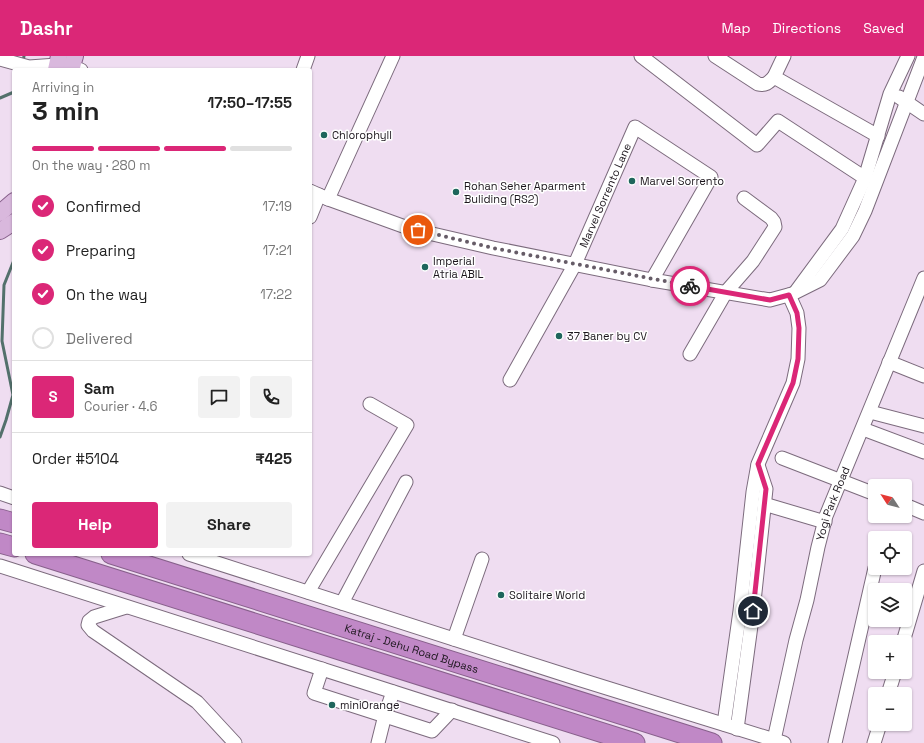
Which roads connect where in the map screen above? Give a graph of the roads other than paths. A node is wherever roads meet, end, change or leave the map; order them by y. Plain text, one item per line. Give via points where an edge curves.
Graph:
1 (308, 56) edge
2 (393, 56) edge
3 (641, 56) edge
4 (715, 56) edge
5 (784, 56) edge
6 (908, 56) edge
7 (924, 56) edge
8 (0, 59) edge
9 (67, 65) edge
10 (303, 68) edge
11 (774, 76) junction
12 (891, 92) junction
13 (906, 102) junction
14 (924, 114) edge
15 (878, 136) junction
16 (865, 178) junction
17 (319, 195) edge
18 (744, 198) dead end
19 (12, 206) edge
20 (312, 212) edge
21 (5, 222) edge
22 (575, 264) junction
23 (924, 279) edge
24 (652, 280) junction
25 (726, 292) junction
26 (792, 293) junction
27 (690, 354) dead end
28 (889, 362) junction
29 (924, 376) edge
30 (510, 380) dead end
31 (370, 404) dead end
32 (870, 412) junction
33 (924, 426) edge
34 (863, 429) junction
35 (924, 452) edge
36 (782, 458) dead end
37 (758, 464) junction
38 (841, 481) junction
39 (406, 482) dead end
40 (868, 491) edge
41 (0, 493) edge
42 (12, 497) edge
43 (764, 504) junction
44 (912, 508) edge
45 (924, 513) edge
46 (0, 519) edge
47 (12, 522) edge
48 (825, 522) junction
49 (0, 543) edge
50 (12, 546) edge
51 (41, 556) edge
52 (117, 556) edge
53 (196, 556) edge
54 (482, 559) dead end
55 (0, 566) edge
56 (924, 571) edge
57 (873, 575) edge
58 (308, 592) junction
59 (342, 603) junction
60 (126, 606) junction
61 (905, 635) edge
62 (454, 639) junction
63 (322, 669) junction
64 (393, 692) junction
65 (452, 710) junction
66 (385, 715) junction
67 (724, 724) junction
68 (878, 731) edge
69 (743, 734) edge
70 (779, 741) edge
71 (234, 743) edge
72 (378, 743) edge
73 (554, 743) edge
74 (635, 743) edge
75 (712, 743) edge
76 (835, 743) edge
77 (874, 743) edge

1 - 10 street
2 - 17 street
3 - 16 street via 757,145 778,121
4 - 11 street via 758,84 768,83
5 - 11 street
6 - 12 street
7 - 13 street
8 - 9 street via 24,65
11 - 15 street
12 - 13 street
12 - 15 street
13 - 14 street
13 - 26 street via 853,236 820,280
15 - 16 street
16 - 26 street via 842,229
17 - 20 street
17 - 22 street via 411,229
18 - 25 street via 771,218 775,227 753,260
19 - 21 main road
22 - 24 street
22 - 24 street, Marvel Sorrento Lane via 636,127 711,176
22 - 30 street, Marvel Sorrento Lane
23 - 28 street, Yogi Park Road
24 - 25 street
25 - 26 street via 770,300
25 - 27 street
26 - 37 street via 799,328 798,359 793,383
28 - 29 street
28 - 32 street, Yogi Park Road
31 - 58 street via 407,425
32 - 33 street
32 - 34 street, Yogi Park Road
34 - 35 street
34 - 38 street, Yogi Park Road
36 - 38 street
37 - 43 street via 766,489
37 - 67 street via 752,492 740,611
38 - 40 street
38 - 48 street, Yogi Park Road
39 - 59 street
41 - 42 street
43 - 48 street
43 - 69 street
44 - 45 street
46 - 47 highway
48 - 70 street, Yogi Park Road via 796,640
49 - 50 highway
51 - 74 highway, Katraj - Dehu Road Bypass
52 - 75 highway, Katraj - Dehu Road Bypass
53 - 58 street
54 - 62 street
55 - 60 street
56 - 61 street
57 - 76 street
58 - 59 street
59 - 62 street
60 - 63 street
60 - 71 street via 94,617 89,620 88,625 93,631 197,702
62 - 67 street
63 - 64 street
63 - 66 street via 314,693
64 - 65 street
64 - 66 street
65 - 66 street via 432,731
65 - 73 street
66 - 72 street
67 - 69 street
68 - 77 street
69 - 70 street

